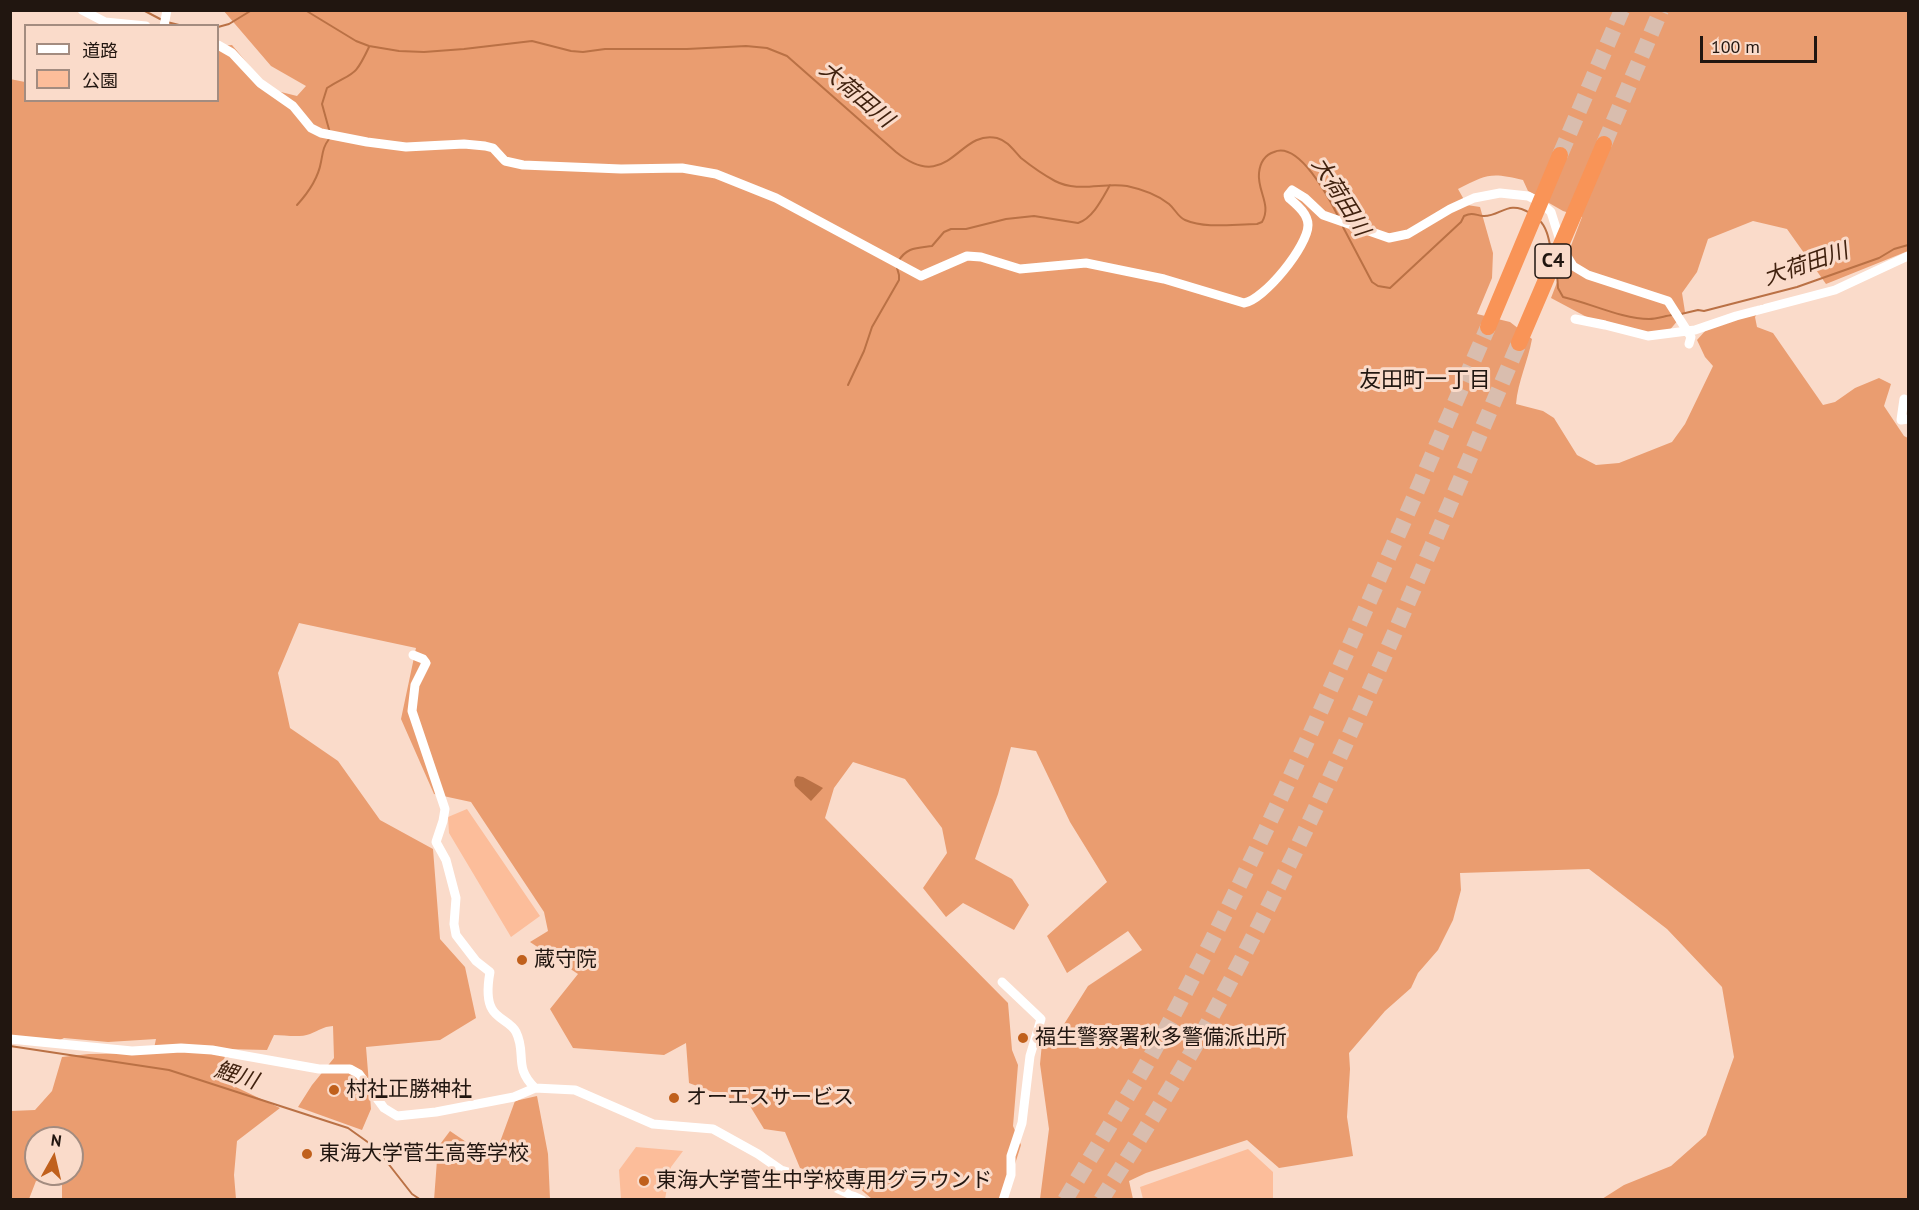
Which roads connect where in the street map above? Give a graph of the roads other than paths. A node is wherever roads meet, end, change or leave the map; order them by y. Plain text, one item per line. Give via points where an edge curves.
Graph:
1 (82, 10) edge
2 (126, 24) edge
3 (219, 46) edge
4 (1604, 144) tunnel mouth
5 (1560, 155) tunnel mouth
6 (1908, 256) edge
7 (1575, 319) dead end
8 (1488, 327) tunnel mouth
9 (1686, 329) junction
10 (1519, 343) tunnel mouth
11 (1689, 344) dead end
12 (1904, 399) dead end
13 (1908, 419) edge
14 (413, 655) dead end
15 (1002, 982) dead end
16 (10, 1039) edge
17 (535, 1088) junction
18 (862, 1200) edge
19 (1004, 1200) edge

1 - 2 street via 105,22
3 - 9 street via 321,134 406,147 484,146 493,148 509,162 523,165 682,168 716,174 776,198 918,276 967,256 1020,268 1086,263 1164,279 1244,303 1255,300 1293,260 1304,241 1307,220 1289,198 1289,191 1298,193 1329,218 1382,237 1408,234 1474,198 1519,193 1551,212 1570,263 1579,270 1668,301
4 - 10 highway, C4
5 - 8 highway, C4
6 - 9 street via 1819,295
7 - 9 street via 1648,336
9 - 11 street via 1691,337
12 - 13 street via 1901,420
14 - 17 street via 426,663 415,685 412,711 445,809 436,842 446,860 456,898 456,935 490,972 491,1009 516,1032 522,1069
15 - 19 street via 1041,1019 1030,1056 1022,1123 1011,1156
16 - 17 street via 132,1051 212,1050 319,1069 350,1069 359,1074 384,1108 398,1116 514,1097
17 - 18 street via 575,1090 653,1124 713,1129 781,1170 824,1182

